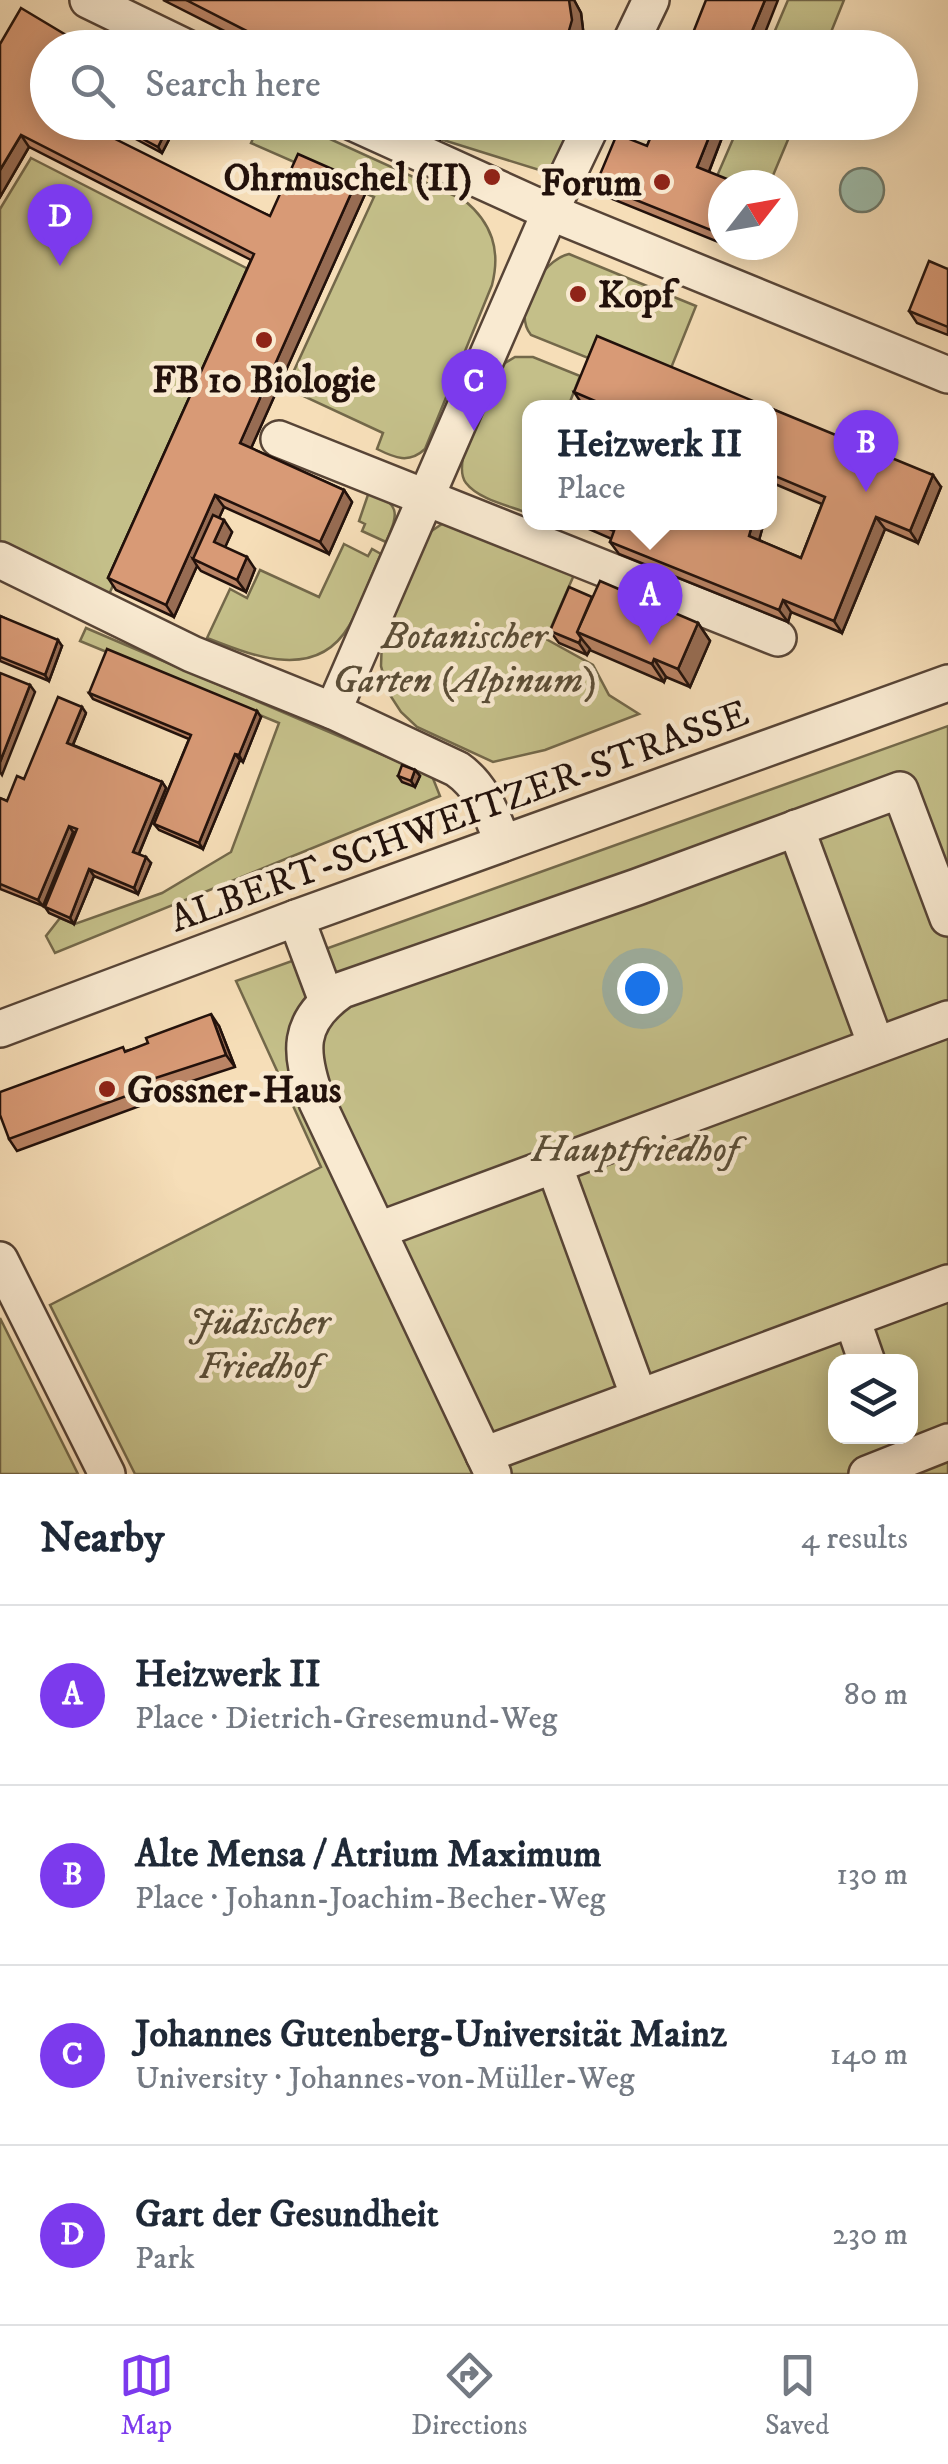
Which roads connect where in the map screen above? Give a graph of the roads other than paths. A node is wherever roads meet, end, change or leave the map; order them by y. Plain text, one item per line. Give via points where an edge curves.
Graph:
1 (88, 0) edge
2 (651, 0) edge
3 (149, 30) edge
4 (637, 30) edge
5 (392, 140) edge
6 (584, 140) edge
7 (550, 212) junction
8 (948, 375) edge
9 (279, 438) dead end
10 (428, 498) junction
11 (0, 560) edge
12 (778, 638) dead end
13 (948, 683) edge
14 (333, 711) junction
15 (796, 828) junction
16 (502, 843) junction
17 (296, 918) junction
18 (948, 918) edge
19 (327, 1000) junction
20 (948, 1019) edge
21 (0, 1029) edge
22 (876, 1045) junction
23 (554, 1166) junction
24 (379, 1230) junction
25 (16, 1274) edge
26 (948, 1283) edge
27 (852, 1318) junction
28 (864, 1354) edge
29 (640, 1397) junction
30 (948, 1442) edge
31 (489, 1464) edge
32 (897, 1467) edge
33 (107, 1474) edge
34 (867, 1474) edge

1 - 3 street
2 - 4 street
5 - 7 street
6 - 7 street
7 - 8 street
7 - 10 street
9 - 10 street
10 - 12 street
10 - 14 street
11 - 14 street via 192,654
13 - 16 street, ALBERT-SCHWEITZER-STRASSE
14 - 16 street via 469,776
15 - 18 street via 900,790
15 - 19 street
15 - 22 street
16 - 17 street, ALBERT-SCHWEITZER-STRASSE
17 - 19 street
17 - 21 street, ALBERT-SCHWEITZER-STRASSE
19 - 24 street via 307,1030 309,1080
20 - 22 street
22 - 23 street
23 - 24 street
23 - 29 street
24 - 31 street
25 - 33 street
26 - 27 street
27 - 28 street
27 - 29 street
29 - 31 street
30 - 32 street
32 - 34 street

